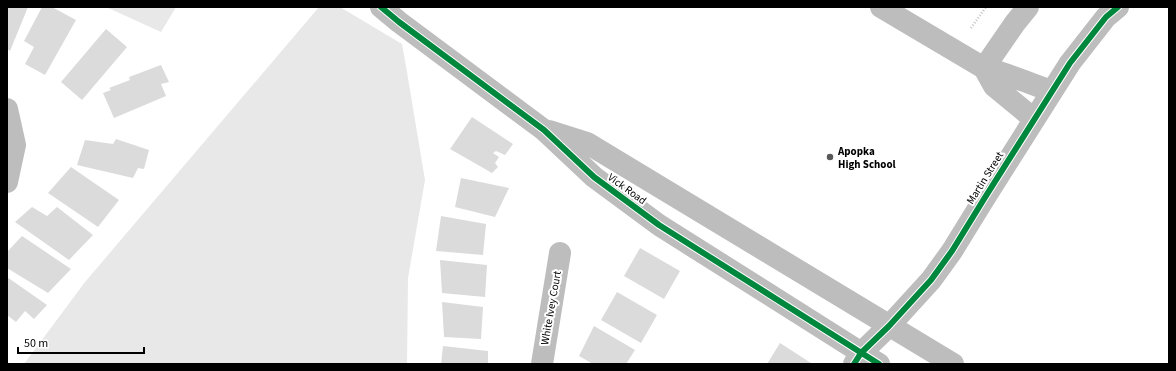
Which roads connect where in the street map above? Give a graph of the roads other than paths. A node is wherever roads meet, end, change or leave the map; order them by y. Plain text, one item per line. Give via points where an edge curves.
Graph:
1 (381, 7) edge
2 (881, 7) edge
3 (1028, 7) edge
4 (1118, 7) edge
5 (984, 68) junction
6 (1052, 91) junction
7 (7, 110) edge
8 (1034, 119) junction
9 (544, 130) junction
10 (7, 182) edge
11 (560, 253) dead end
12 (889, 326) junction
13 (869, 361) edge
14 (542, 364) edge
15 (953, 364) edge

1 - 9 street, Vick Road
2 - 5 street
3 - 5 street
4 - 6 street, Martin Street via 1106,17 1070,62
5 - 6 street
5 - 8 street via 994,86
6 - 8 street, Martin Street
7 - 10 street via 15,144
8 - 12 street, Martin Street via 952,251 931,280
9 - 12 street, Vick Road via 587,143
9 - 13 street, Vick Road via 594,177 659,225
11 - 14 street, White Ivey Court
12 - 13 street, Martin Street
12 - 15 street, Vick Road

